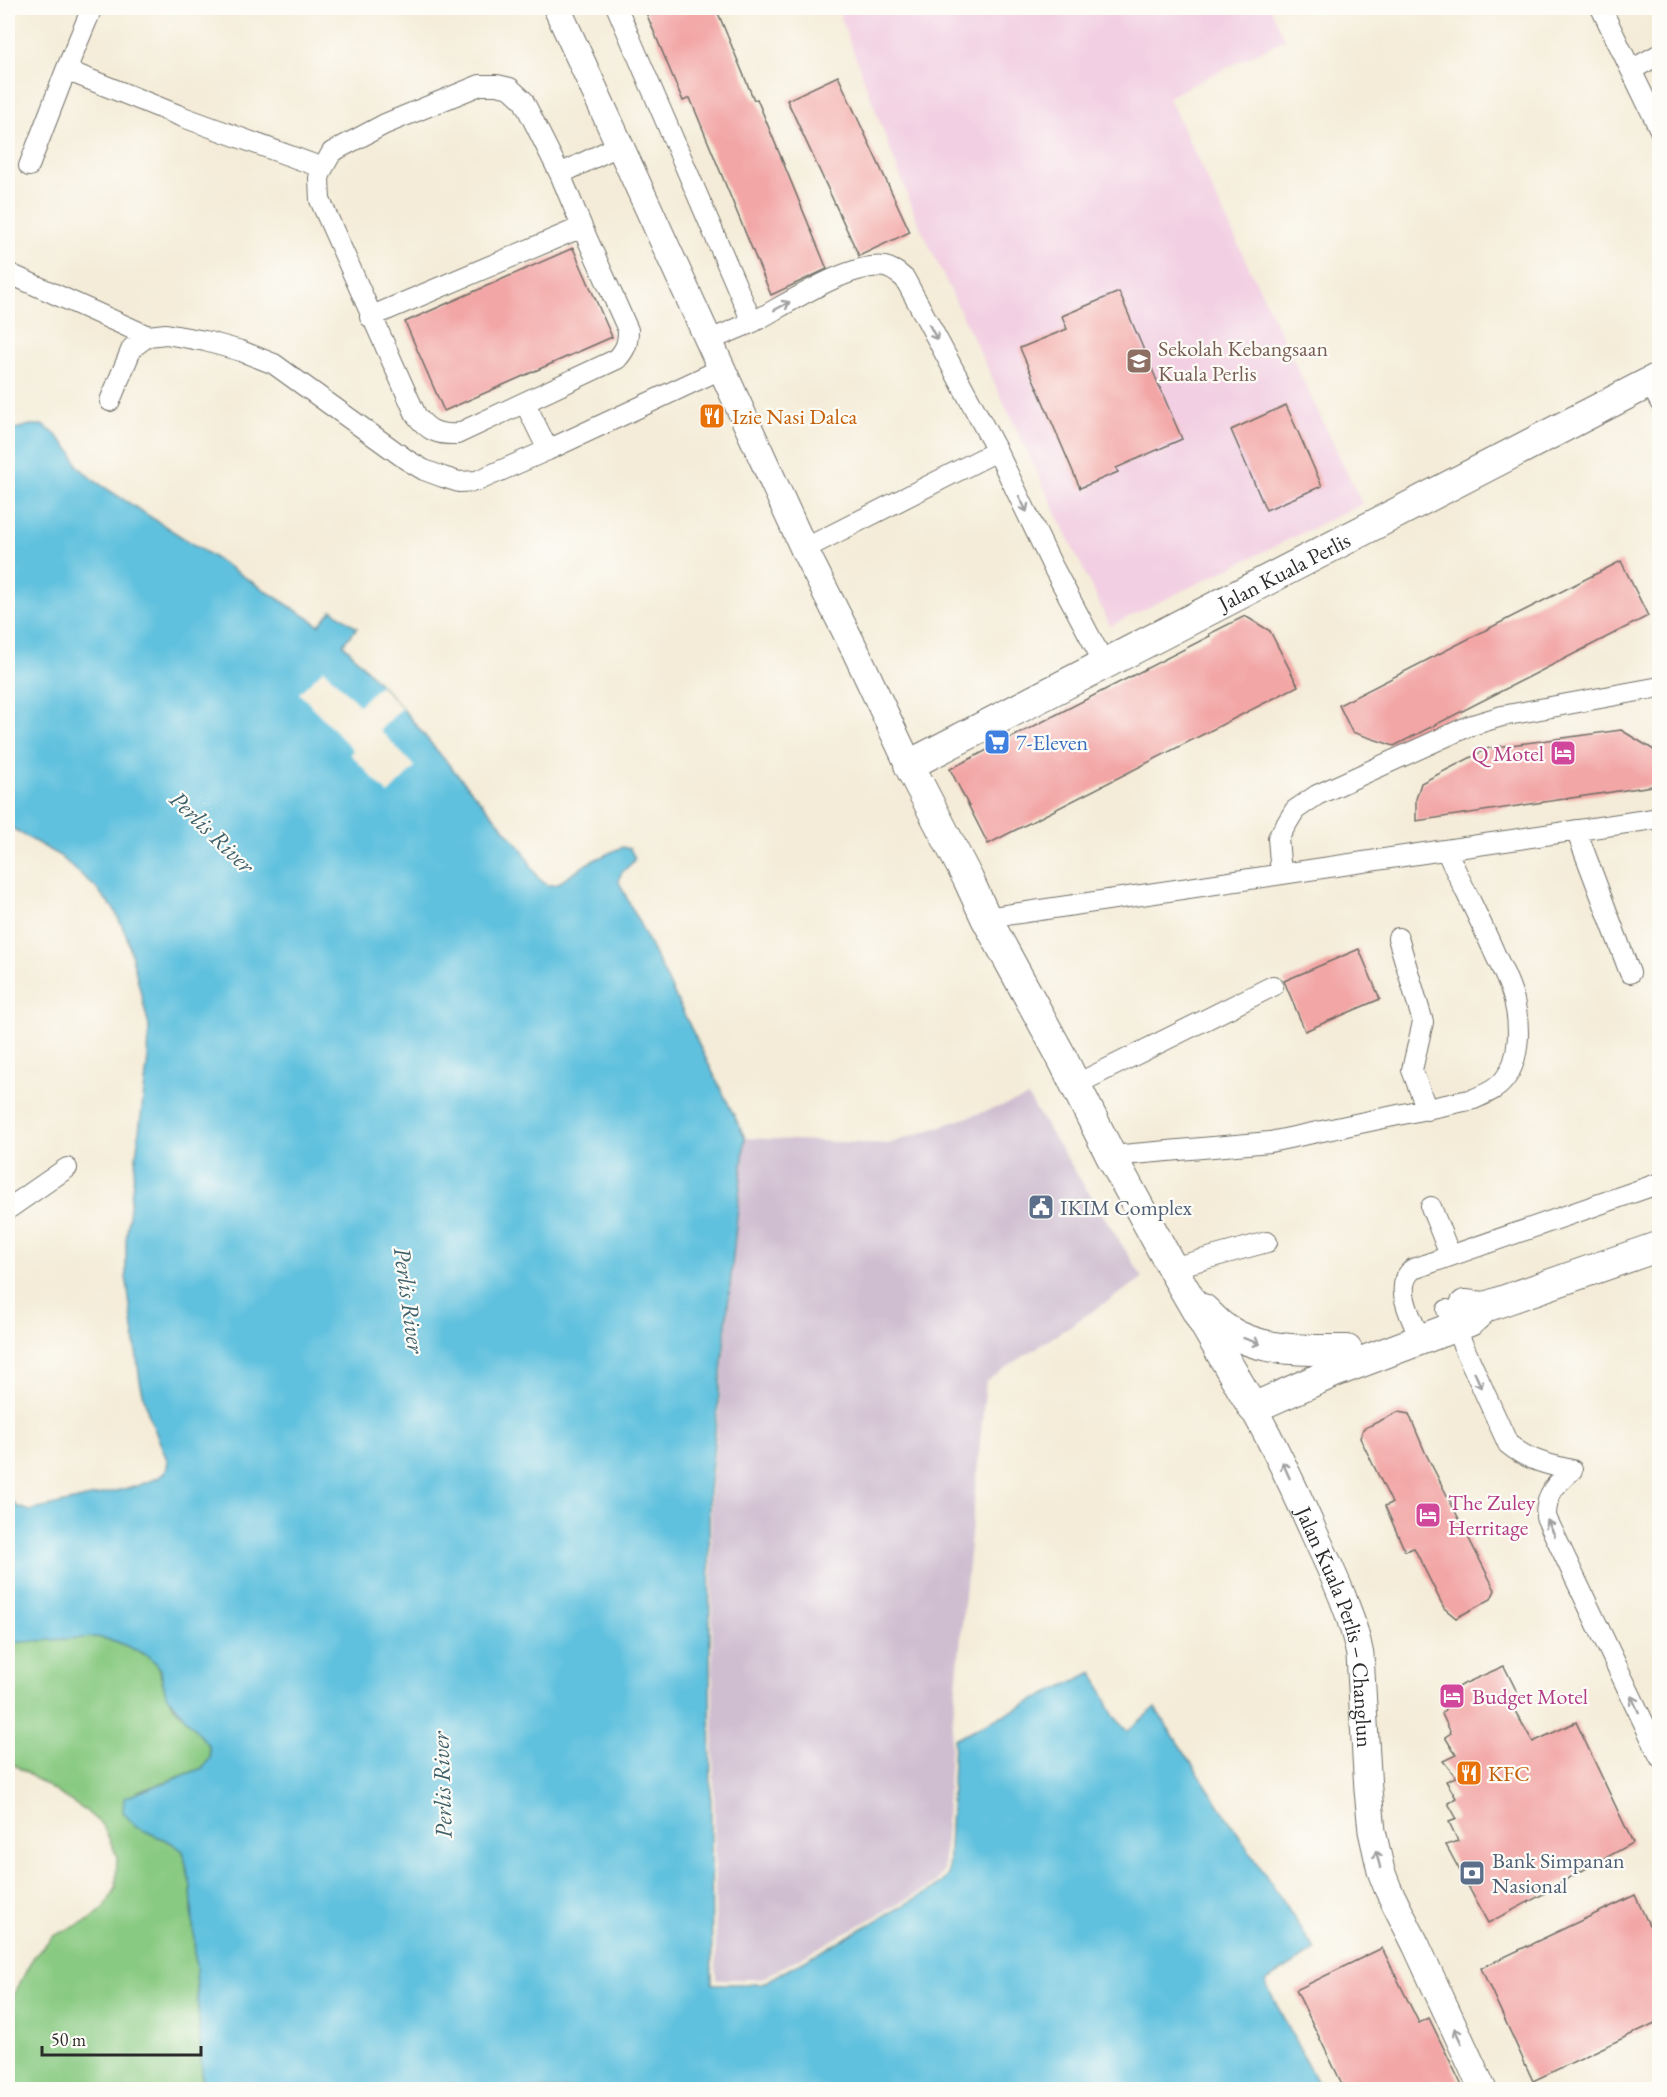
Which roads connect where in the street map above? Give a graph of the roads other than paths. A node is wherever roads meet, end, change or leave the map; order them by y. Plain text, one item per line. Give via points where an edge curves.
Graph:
1 (92, 8) edge
2 (557, 8) edge
3 (617, 8) edge
4 (1601, 8) edge
5 (1659, 54) edge
6 (66, 70) junction
7 (1631, 70) junction
8 (1659, 130) edge
9 (620, 145) junction
10 (29, 166) dead end
11 (322, 168) junction
12 (560, 174) junction
13 (582, 227) junction
14 (8, 273) edge
15 (370, 317) junction
16 (752, 322) junction
17 (148, 336) junction
18 (710, 340) junction
19 (721, 369) junction
20 (1656, 387) edge
21 (110, 401) dead end
22 (525, 403) junction
23 (548, 450) junction
24 (997, 451) junction
25 (804, 549) junction
26 (1105, 665) junction
27 (1659, 687) edge
28 (909, 765) junction
29 (1659, 818) edge
30 (1576, 831) junction
31 (1446, 850) junction
32 (1281, 874) junction
33 (986, 918) junction
34 (1398, 938) dead end
35 (1629, 974) dead end
36 (1273, 986) dead end
37 (1075, 1085) junction
38 (1426, 1110) junction
39 (1111, 1155) junction
40 (67, 1168) dead end
41 (1659, 1183) edge
42 (1431, 1207) dead end
43 (8, 1209) edge
44 (1268, 1242) dead end
45 (1659, 1246) edge
46 (1450, 1255) junction
47 (1172, 1268) junction
48 (1188, 1295) junction
49 (1450, 1319) junction
50 (1417, 1331) junction
51 (1347, 1350) junction
52 (1249, 1400) junction
53 (1659, 1757) edge
54 (1483, 2090) edge

1 - 6 street
2 - 9 main road
3 - 16 street
4 - 7 street
5 - 7 street
6 - 10 street
6 - 11 street
7 - 8 street
9 - 12 street
9 - 18 main road
11 - 12 street via 332,152 385,124 480,85 497,85 510,88 522,100
11 - 15 street via 320,200
12 - 13 street
13 - 15 street
13 - 22 street via 628,330 626,350 617,359
14 - 17 street
15 - 22 street via 416,415 434,433 457,434
16 - 18 street
16 -> 24 street via 844,274 872,267 896,271 905,279
17 - 21 street via 132,348
17 - 23 street via 166,334 206,341 274,364 407,460 459,482 477,481
18 - 19 main road
19 - 23 street
19 - 25 main road
20 - 26 main road, Jalan Kuala Perlis
22 - 23 street
24 - 25 street
24 -> 26 street
25 - 28 main road
26 - 28 main road, Jalan Kuala Perlis
27 - 32 street via 1468,726 1337,785 1307,800 1286,824 1278,838
28 - 33 main road
29 - 30 street
30 - 31 street
30 - 35 street
31 - 32 street
31 - 38 street via 1508,981 1518,1035 1512,1068 1493,1091
32 - 33 street
33 - 37 main road
34 - 38 street via 1423,1022 1412,1070
36 - 37 street
37 - 39 main road
38 - 39 street via 1270,1142
39 - 47 main road
40 - 43 street
41 - 46 street
42 - 46 street
44 - 47 street
45 - 49 main road via 1485,1306 1463,1305
46 - 50 street via 1418,1266 1406,1275 1403,1293
47 - 48 main road
48 -> 51 main road via 1223,1328 1259,1344 1300,1350
48 - 52 main road
49 - 50 main road
49 - 53 street via 1508,1444 1534,1461 1572,1470 1549,1496 1546,1517
50 - 51 main road
50 - 52 main road via 1332,1373
51 - 52 main road
54 -> 52 main road, Jalan Kuala Perlis – Changlun via 1381,1871 1372,1831 1356,1636 1276,1448

